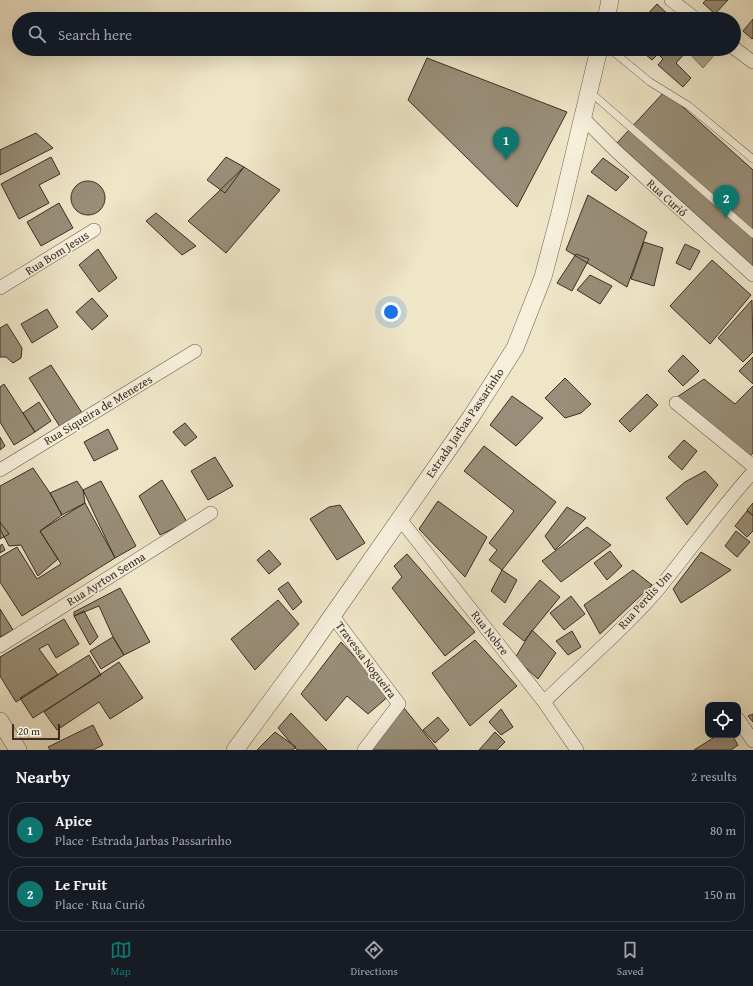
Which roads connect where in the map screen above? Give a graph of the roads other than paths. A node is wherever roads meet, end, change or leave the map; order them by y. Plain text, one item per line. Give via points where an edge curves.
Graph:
1 (610, 0) edge
2 (671, 0) edge
3 (607, 12) edge
4 (687, 12) edge
5 (741, 53) edge
6 (597, 56) edge
7 (618, 56) edge
8 (753, 62) edge
9 (589, 91) junction
10 (583, 118) junction
11 (753, 159) edge
12 (94, 230) dead end
13 (753, 234) edge
14 (753, 276) edge
15 (0, 288) edge
16 (195, 351) dead end
17 (676, 403) dead end
18 (753, 466) edge
19 (0, 470) edge
20 (753, 472) edge
21 (211, 513) dead end
22 (400, 519) junction
23 (332, 615) junction
24 (0, 646) edge
25 (544, 702) junction
26 (0, 721) edge
27 (741, 723) edge
28 (753, 741) edge
29 (18, 750) edge
30 (235, 750) edge
31 (364, 750) edge
32 (577, 750) edge

1 - 3 street
2 - 4 street
5 - 8 street
6 - 9 street, Estrada Jarbas Passarinho
7 - 11 lane via 650,82 689,106
9 - 10 street, Estrada Jarbas Passarinho
9 - 13 lane
10 - 14 street, Rua Curió via 638,172
10 - 22 street, Estrada Jarbas Passarinho via 543,277 515,348
12 - 15 street, Rua Bom Jesus
16 - 19 street, Rua Siqueira de Menezes
17 - 18 street
20 - 25 street, Rua Perdis Um via 721,508 661,586
21 - 24 street, Rua Ayrton Senna
22 - 23 street, Estrada Jarbas Passarinho
22 - 25 street, Rua Nobre
23 - 30 street, Estrada Jarbas Passarinho
23 - 31 street, Travessa Nogueira via 399,704
25 - 32 street, Rua Nobre
26 - 29 street
27 - 28 street

